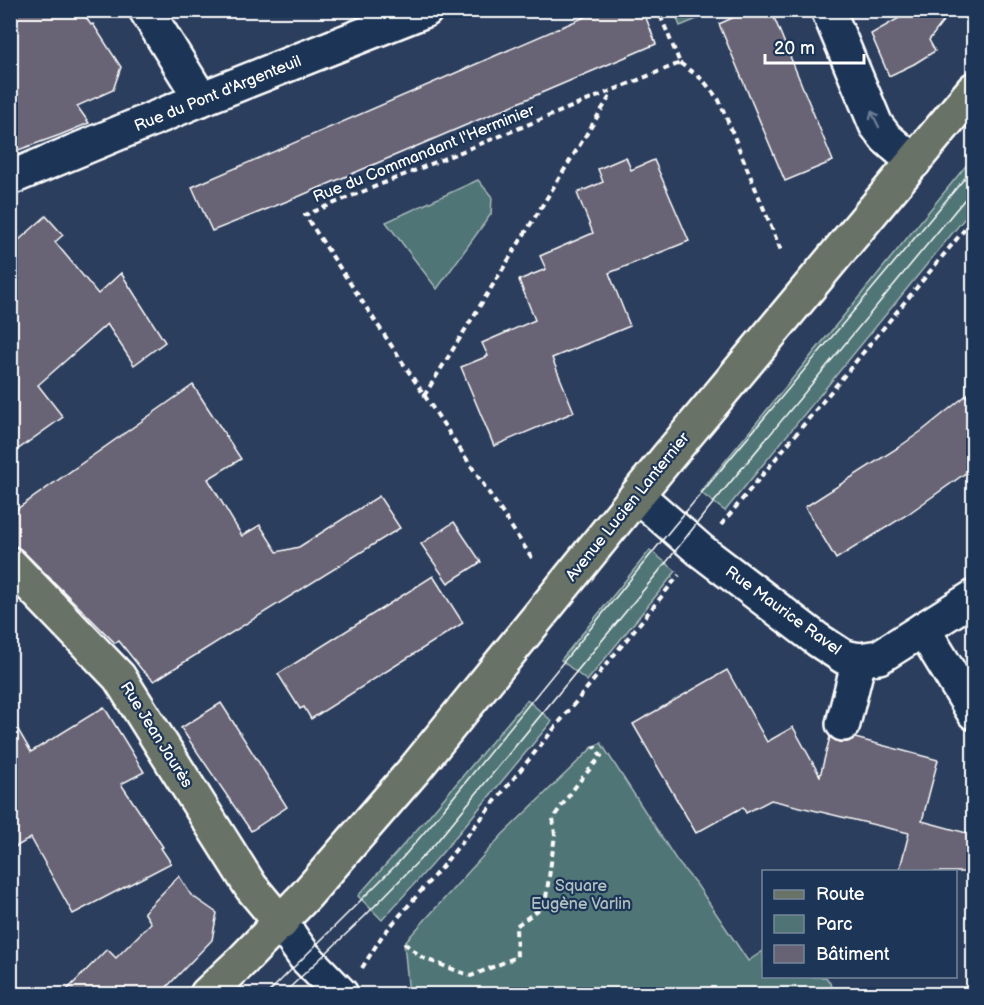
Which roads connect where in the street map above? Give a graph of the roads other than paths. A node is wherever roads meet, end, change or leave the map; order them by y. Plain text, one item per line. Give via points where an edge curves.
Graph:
1 (146, 10) edge
2 (426, 10) edge
3 (828, 10) edge
4 (974, 90) edge
5 (201, 99) junction
6 (914, 162) junction
7 (10, 178) edge
8 (637, 495) junction
9 (10, 564) edge
10 (974, 597) edge
11 (923, 630) junction
12 (860, 660) junction
13 (974, 714) edge
14 (843, 724) dead end
15 (281, 922) junction
16 (349, 985) edge
17 (207, 994) edge

1 - 5 street
2 - 5 street, Rue du Pont d'Argenteuil
6 -> 3 street via 876,124
4 - 6 main road, Avenue Lucien Lanternier
5 - 7 street, Rue du Pont d'Argenteuil
6 - 8 main road, Avenue Lucien Lanternier
8 - 12 street, Rue Maurice Ravel via 700,550 818,640 844,657
8 - 15 main road, Avenue Lucien Lanternier via 415,769
9 - 15 main road, Rue Jean Jaurès via 119,677 251,887
10 - 11 street, Rue Maurice Ravel
11 - 12 street, Rue Maurice Ravel via 879,657
11 - 13 street
12 - 14 street
15 - 16 street via 305,957
15 - 17 main road, Avenue Lucien Lanternier

